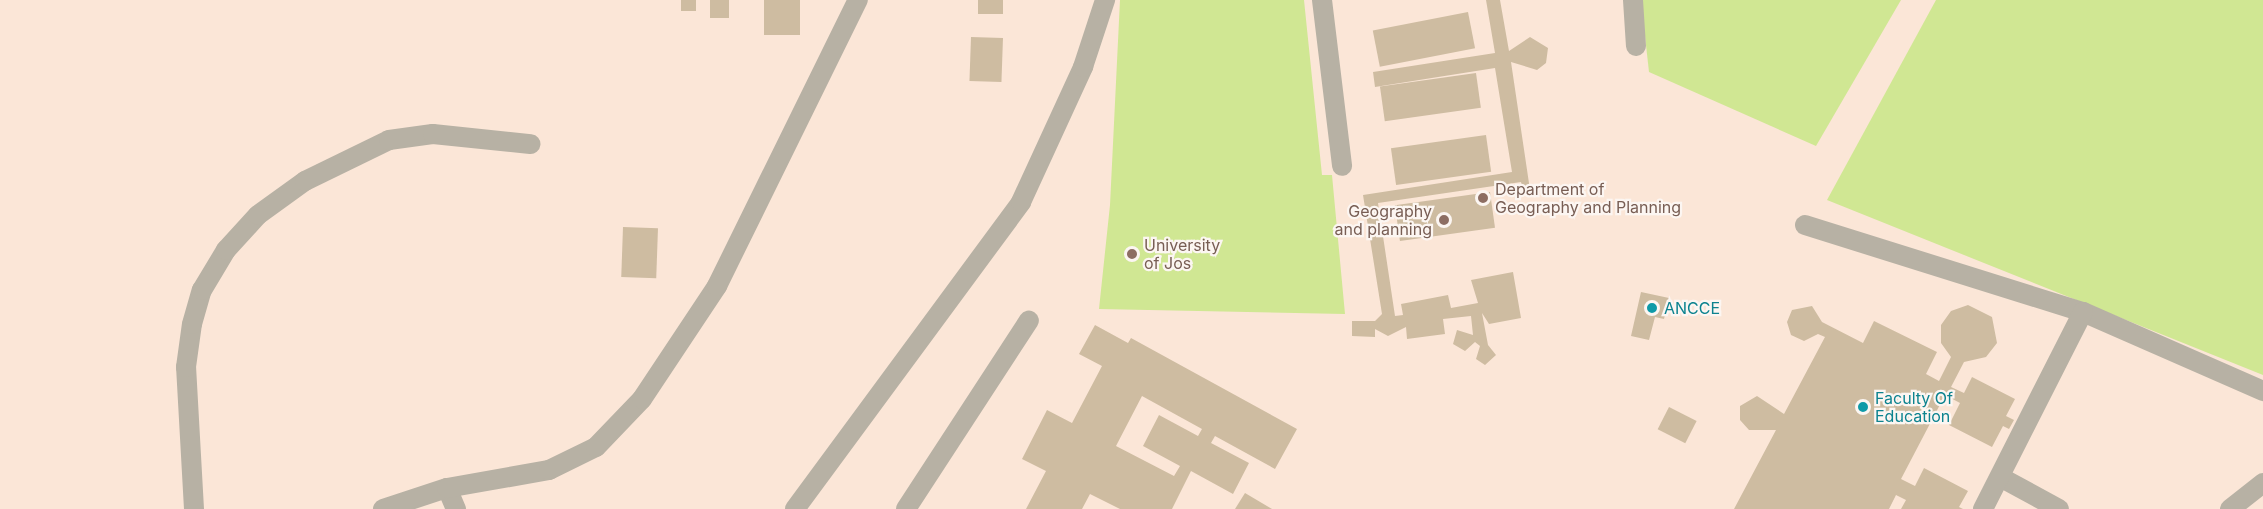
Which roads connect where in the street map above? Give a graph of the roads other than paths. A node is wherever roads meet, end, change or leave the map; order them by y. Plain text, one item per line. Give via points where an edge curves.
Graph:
1 (858, 0) edge
2 (1105, 0) edge
3 (1322, 0) edge
4 (1633, 0) edge
5 (1636, 46) dead end
6 (530, 144) dead end
7 (1342, 166) dead end
8 (1804, 225) dead end
9 (2083, 312) junction
10 (1029, 320) dead end
11 (2263, 391) edge
12 (2000, 477) junction
13 (2263, 483) edge
14 (447, 488) junction
15 (194, 509) edge
16 (383, 509) edge
17 (456, 509) edge
18 (795, 509) edge
19 (906, 509) edge
20 (1983, 509) edge
21 (2059, 509) edge
22 (2230, 509) edge

1 - 14 street via 717,286 642,399 596,447 549,470
2 - 18 street via 1083,67 1021,202
3 - 7 street
4 - 5 street
6 - 15 street via 433,135 389,140 305,181 258,215 226,250 202,290 192,324 186,367
8 - 9 street
9 - 11 street
9 - 12 street
10 - 19 street
12 - 20 street
12 - 21 street
13 - 22 street
14 - 16 street
14 - 17 street

